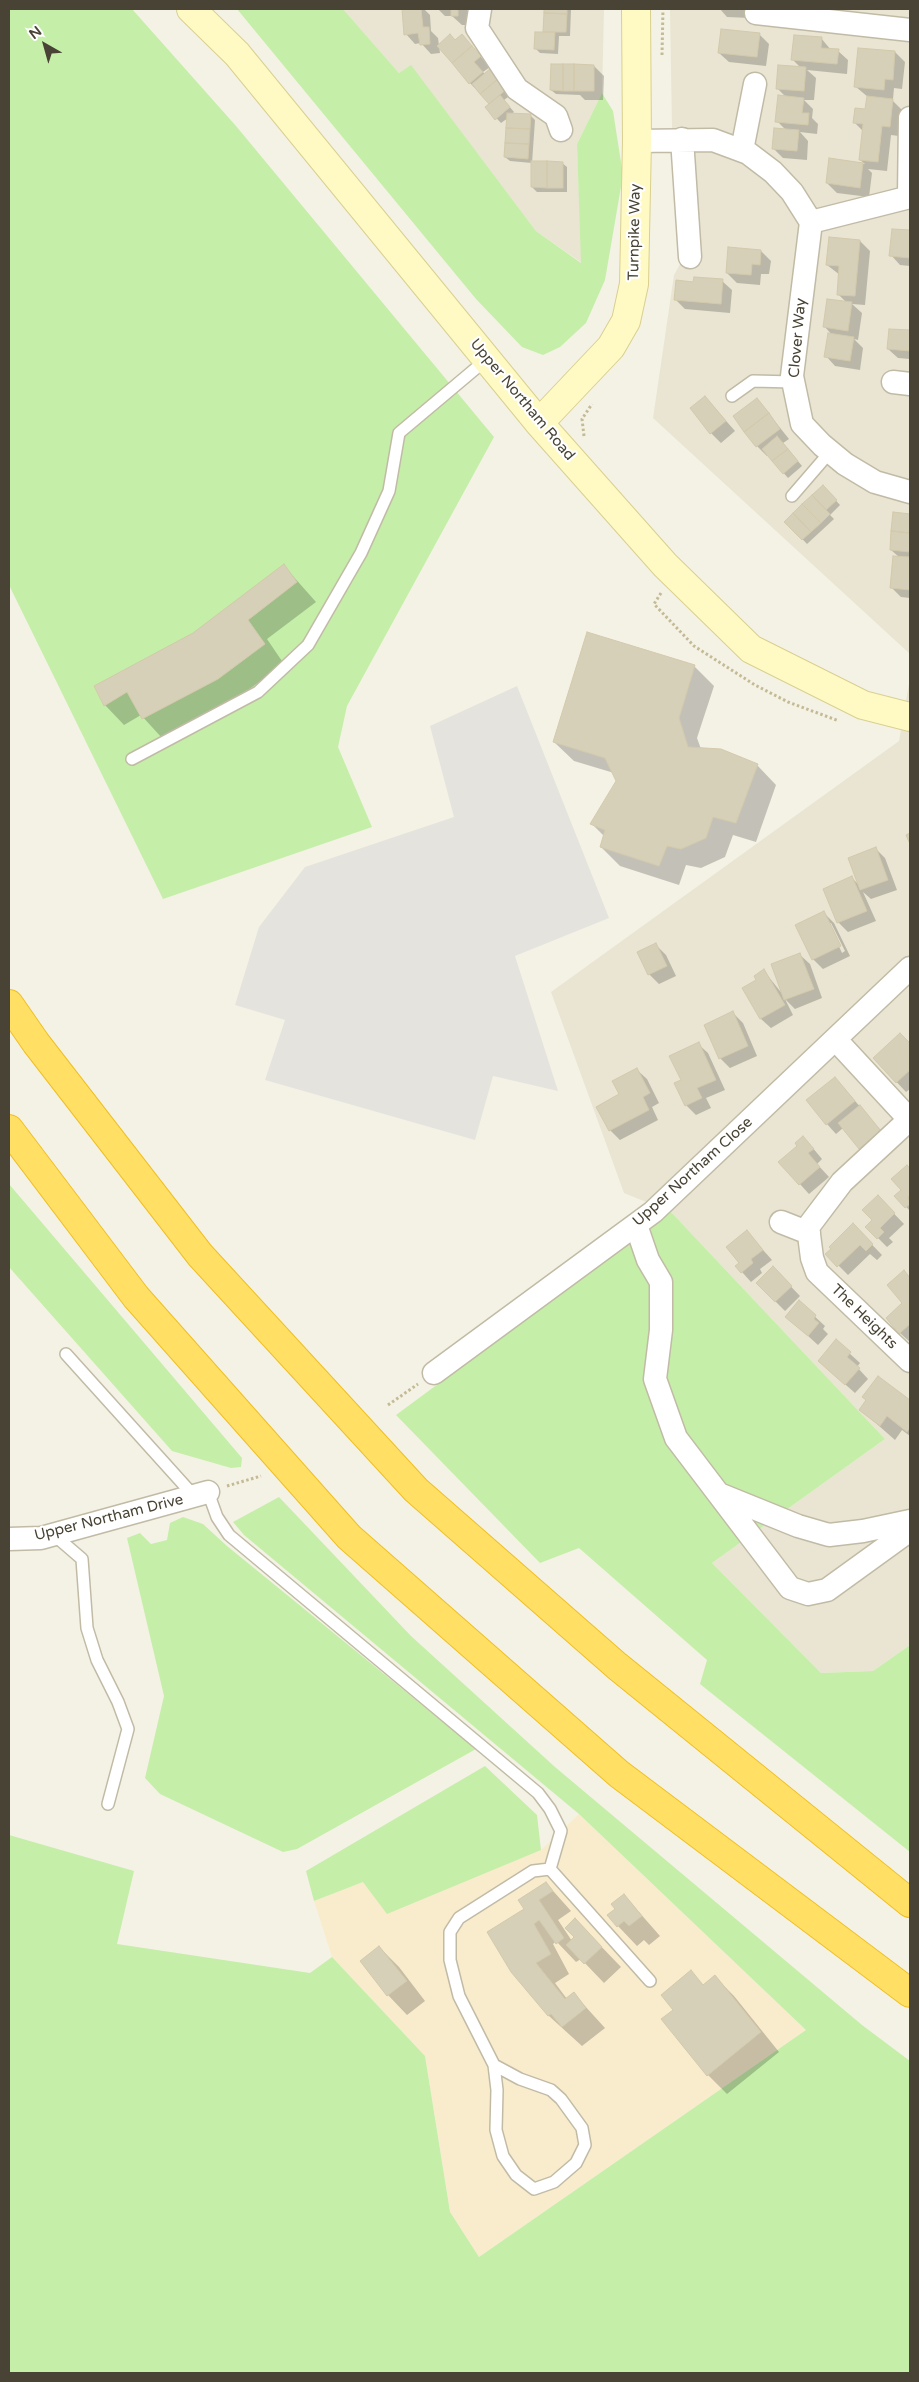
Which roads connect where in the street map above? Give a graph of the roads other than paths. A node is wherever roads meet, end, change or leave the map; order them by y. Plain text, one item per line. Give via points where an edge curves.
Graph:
1 (191, 9) edge
2 (480, 9) edge
3 (636, 9) edge
4 (756, 13) dead end
5 (784, 13) edge
6 (910, 30) edge
7 (755, 84) dead end
8 (910, 118) edge
9 (563, 119) dead end
10 (682, 139) junction
11 (637, 140) junction
12 (742, 150) junction
13 (910, 197) edge
14 (811, 222) junction
15 (690, 257) dead end
16 (487, 359) junction
17 (793, 382) junction
18 (732, 396) dead end
19 (539, 422) junction
20 (830, 452) junction
21 (910, 492) edge
22 (792, 496) dead end
23 (910, 718) edge
24 (132, 759) dead end
25 (910, 968) edge
26 (9, 1004) edge
27 (836, 1040) junction
28 (910, 1119) edge
29 (9, 1129) edge
30 (781, 1222) dead end
31 (636, 1225) junction
32 (809, 1233) junction
33 (66, 1354) dead end
34 (910, 1361) edge
35 (434, 1373) road end
36 (201, 1494) junction
37 (718, 1494) junction
38 (910, 1521) edge
39 (910, 1530) edge
40 (53, 1534) junction
41 (9, 1540) edge
42 (108, 1804) dead end
43 (550, 1869) junction
44 (910, 1902) edge
45 (650, 1981) dead end
46 (910, 1993) edge
47 (494, 2065) junction

1 - 16 main road, Upper Northam Road via 237,54
2 - 9 street via 476,28 517,89
3 - 11 main road, Turnpike Way
4 - 5 street
5 - 6 street
7 - 12 street
8 - 13 street
10 - 11 street
10 - 12 street via 713,140
10 - 15 street
11 - 19 main road, Turnpike Way via 634,284 626,321 611,347
12 - 14 street via 773,172 792,192
13 - 14 street
14 - 17 street, Clover Way
16 - 19 main road, Upper Northam Road
16 - 24 lane via 399,433 389,491 361,553 308,645 258,692
17 - 18 lane via 753,381
17 - 20 street, Clover Way via 802,424
19 - 23 main road, Upper Northam Road via 677,577 751,648 863,705
20 - 21 street, Clover Way via 875,482
20 - 22 lane
25 - 27 street, Upper Northam Close
26 - 44 highway via 36,1044 200,1255 416,1490 617,1666
27 - 28 street
27 - 31 street, Upper Northam Close
28 - 32 street via 842,1182 808,1226
29 - 46 highway via 136,1297 349,1537 619,1774
30 - 32 street
31 - 35 street, Upper Northam Close
31 - 37 street via 648,1260 661,1282 661,1330 655,1379 676,1438
32 - 34 street, The Heights via 817,1272
33 - 36 lane
36 - 40 street, Upper Northam Drive
36 - 43 lane via 229,1536 538,1794 550,1809 560,1831
37 - 38 street via 829,1535
37 - 39 street via 790,1588 808,1594 827,1590
40 - 41 street, Upper Northam Drive
40 - 42 lane via 82,1560 87,1628 97,1660 128,1729
43 - 45 lane
43 - 47 lane via 533,1871 525,1876 459,1918 450,1932 450,1960 459,1996
47 - 47 lane via 550,2090 561,2099 582,2128 585,2145 576,2163 554,2182 534,2189 516,2175 503,2156 496,2130

